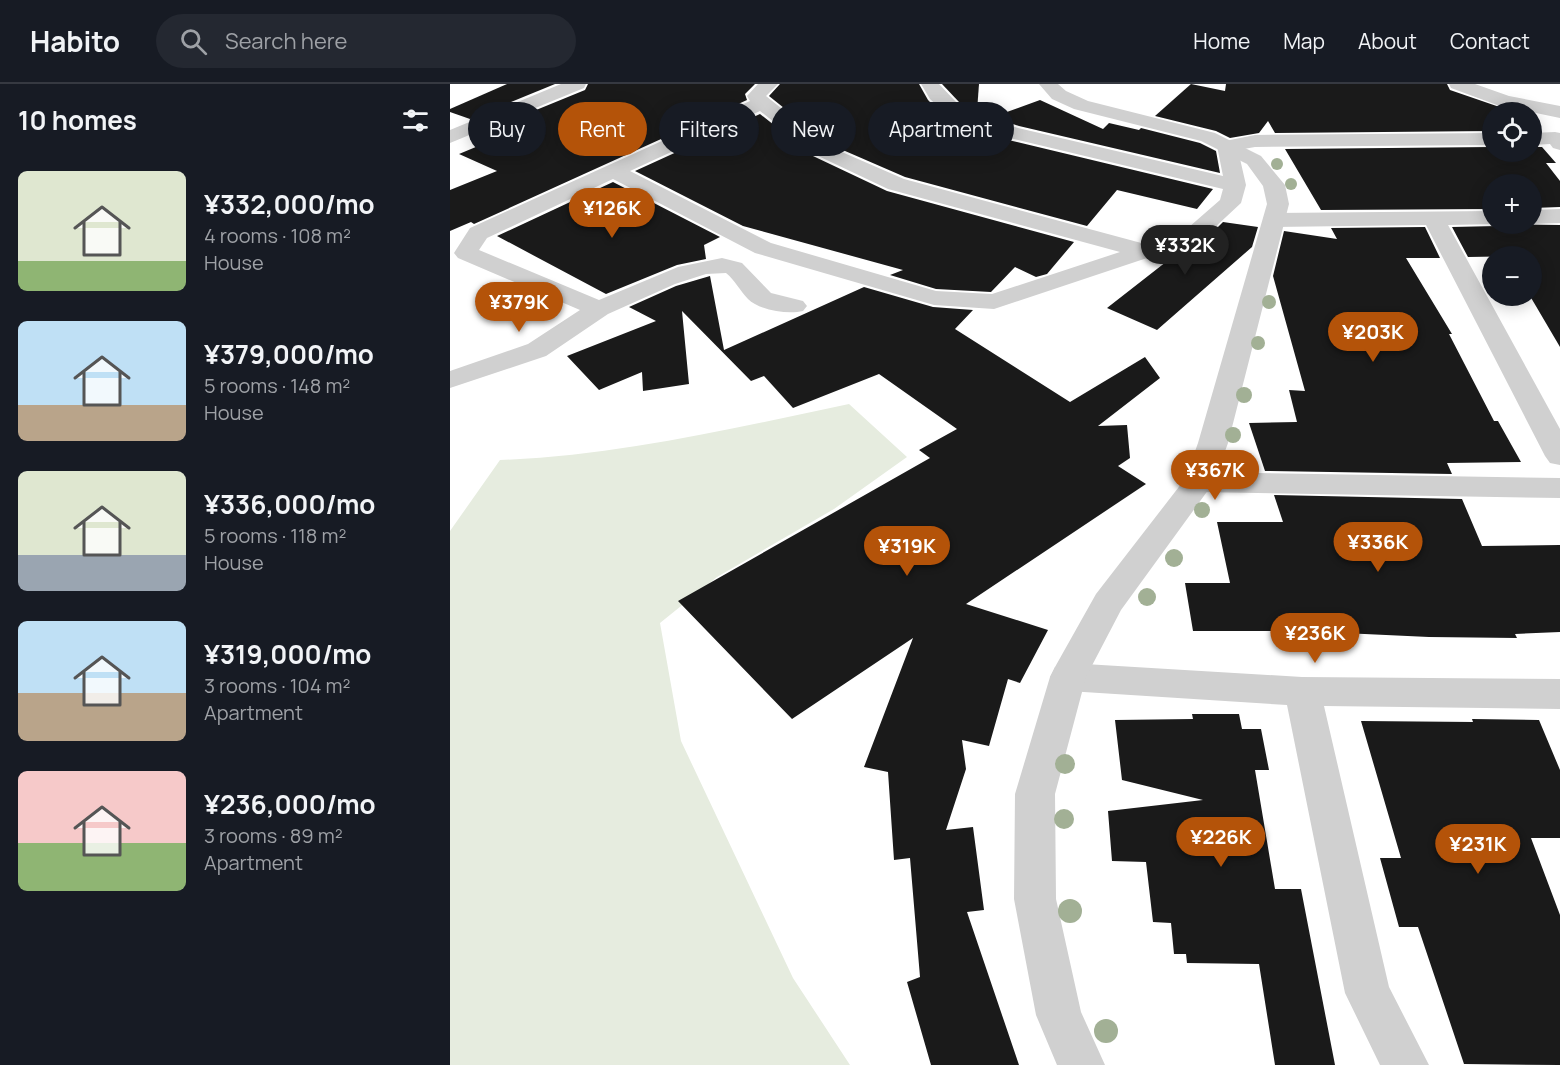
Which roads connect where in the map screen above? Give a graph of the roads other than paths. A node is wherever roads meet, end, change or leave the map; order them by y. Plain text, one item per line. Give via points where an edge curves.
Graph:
1 (577, 84) edge
2 (930, 84) edge
3 (1048, 84) edge
4 (1458, 84) edge
5 (765, 94) edge
6 (1560, 112) edge
7 (450, 137) edge
8 (1542, 138) edge
9 (1482, 139) edge
10 (1560, 144) edge
11 (1227, 146) junction
12 (614, 171) junction
13 (1235, 185) junction
14 (1560, 216) edge
15 (1542, 217) edge
16 (1482, 218) edge
17 (1274, 220) junction
18 (1434, 220) junction
19 (1144, 251) junction
20 (794, 306) dead end
21 (599, 309) junction
22 (450, 380) edge
23 (1560, 456) edge
24 (1199, 482) junction
25 (1560, 488) edge
26 (1068, 676) junction
27 (1302, 691) junction
28 (1560, 694) edge
29 (1081, 1065) edge
30 (1405, 1065) edge

1 - 7 street
2 - 13 street via 951,108 1012,133
3 - 11 street via 1059,95 1081,105 1208,137
4 - 6 street via 1504,101
5 - 12 street
5 - 19 street via 820,150 896,184
8 - 10 street via 1555,138
9 - 11 street via 1255,141
11 - 13 street
11 - 17 street via 1254,160 1274,185 1278,204
12 - 19 street via 763,248 934,298 993,302
12 - 21 street via 477,233 466,253
13 - 19 street via 1230,203 1190,239
14 - 15 street
16 - 18 street
17 - 18 street
17 - 24 street
18 - 23 street
20 - 21 street via 761,298 741,274 731,267 716,265 674,275
21 - 22 street via 537,350
24 - 25 street
24 - 26 street via 1108,603
26 - 27 street
26 - 29 street via 1035,794 1035,899 1059,1015
27 - 28 street
27 - 30 street via 1368,993

